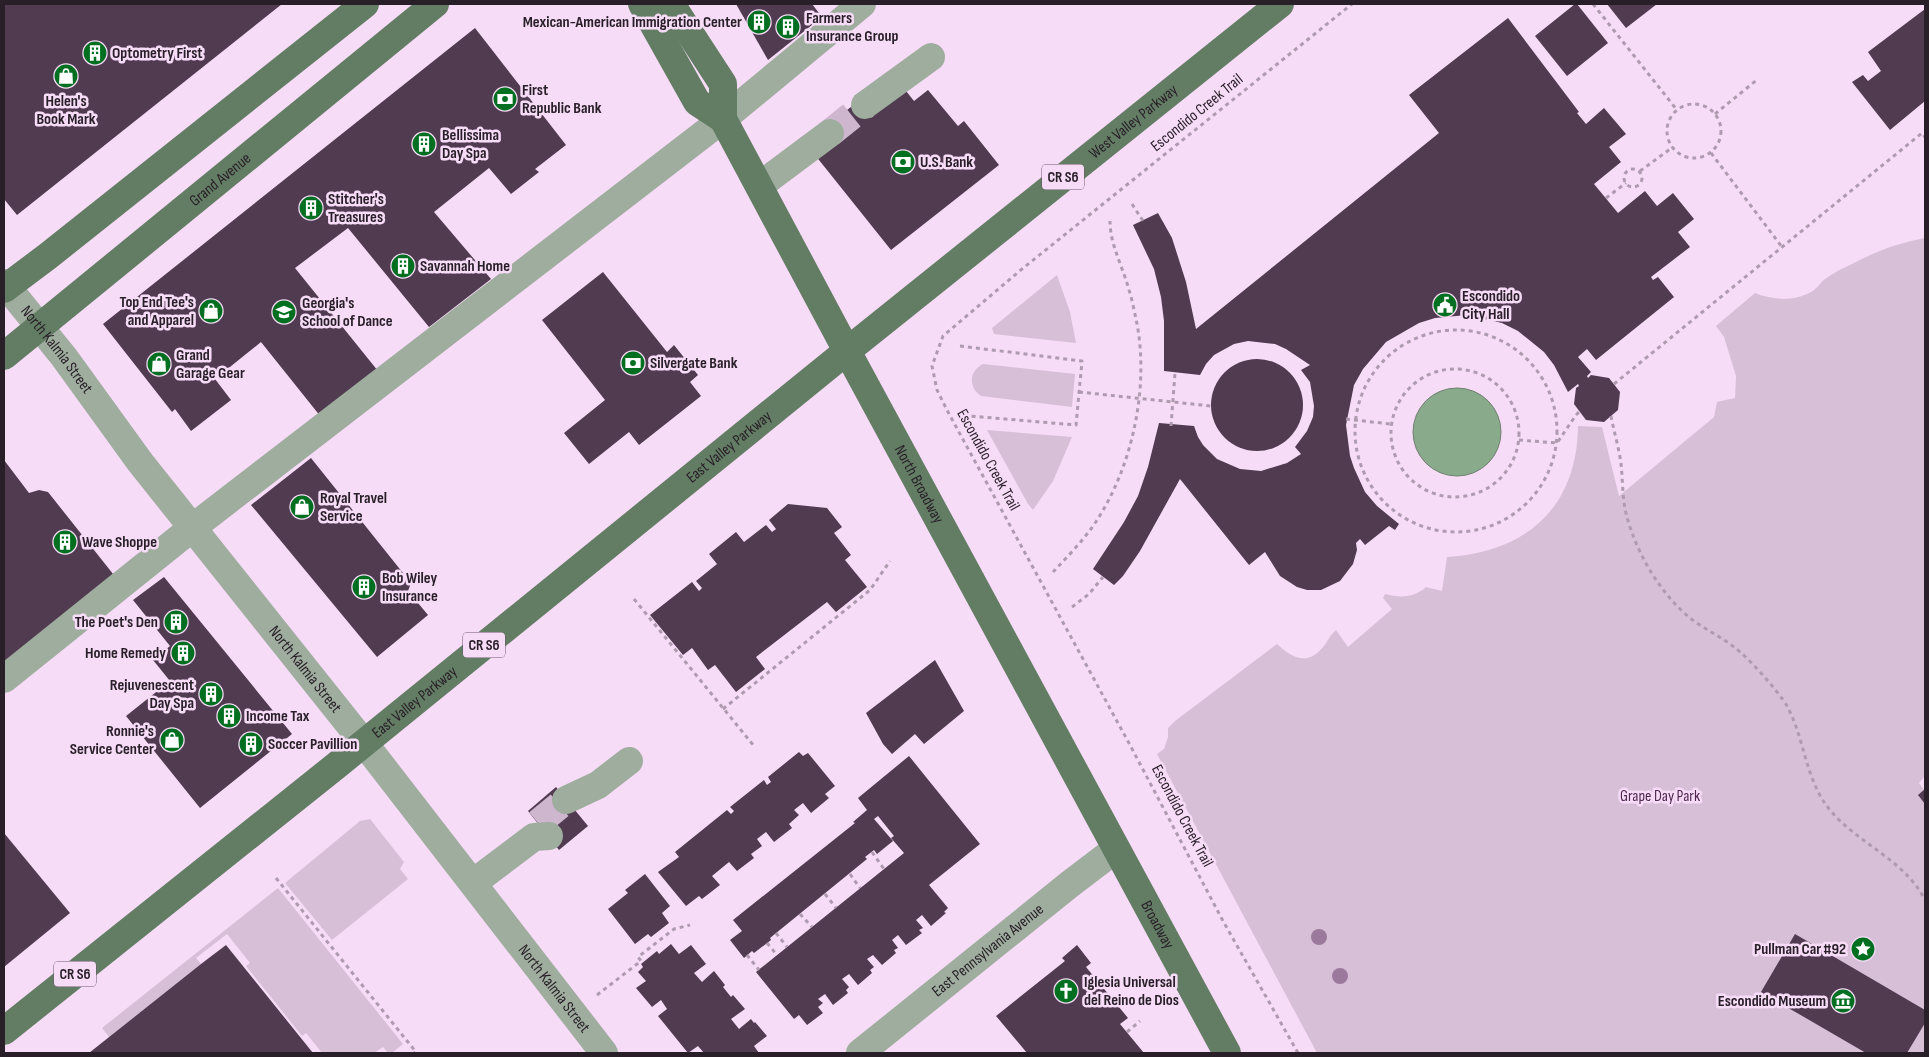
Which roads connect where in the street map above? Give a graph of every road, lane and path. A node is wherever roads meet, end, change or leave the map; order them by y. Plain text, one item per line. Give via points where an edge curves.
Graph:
1 (365, 4) edge
2 (435, 4) edge
3 (642, 4) edge
4 (671, 4) edge
5 (862, 4) edge
6 (1280, 4) edge
7 (1352, 4) edge
8 (1592, 4) edge
9 (930, 57) dead end
10 (1758, 79) dead end
11 (865, 106) tunnel mouth
12 (1677, 110) junction
13 (1716, 114) junction
14 (723, 119) junction
15 (830, 133) tunnel mouth
16 (1925, 137) edge
17 (1673, 147) junction
18 (1711, 153) junction
19 (1640, 172) junction
20 (1626, 184) junction
21 (759, 186) junction
22 (1606, 198) dead end
23 (1132, 204) dead end
24 (1110, 221) dead end
25 (1143, 221) dead end
26 (1782, 247) junction
27 (5, 286) edge
28 (40, 327) junction
29 (960, 346) dead end
30 (847, 351) junction
31 (4, 356) edge
32 (1175, 372) dead end
33 (1614, 384) dead end
34 (1079, 392) junction
35 (1139, 399) junction
36 (1173, 402) junction
37 (1212, 406) dead end
38 (1580, 412) dead end
39 (970, 416) dead end
40 (1611, 416) dead end
41 (1346, 419) dead end
42 (1355, 421) junction
43 (1391, 424) junction
44 (1170, 426) dead end
45 (1520, 440) junction
46 (1557, 443) junction
47 (192, 528) junction
48 (890, 561) dead end
49 (1053, 572) dead end
50 (1103, 577) dead end
51 (634, 600) dead end
52 (1072, 607) dead end
53 (4, 679) edge
54 (723, 709) junction
55 (364, 743) junction
56 (754, 746) dead end
57 (629, 761) dead end
58 (572, 806) tunnel mouth
59 (540, 832) tunnel mouth
60 (1116, 849) junction
61 (872, 852) dead end
62 (884, 868) dead end
63 (850, 874) dead end
64 (276, 878) dead end
65 (473, 884) junction
66 (860, 888) dead end
67 (825, 894) dead end
68 (1925, 900) edge
69 (836, 908) dead end
70 (800, 914) dead end
71 (690, 925) dead end
72 (812, 927) dead end
73 (776, 933) dead end
74 (767, 943) dead end
75 (787, 947) dead end
76 (747, 955) dead end
77 (777, 955) dead end
78 (759, 970) dead end
79 (572, 1012) junction
80 (1140, 1021) dead end
81 (4, 1031) edge
82 (1127, 1032) dead end
83 (414, 1053) edge
84 (604, 1053) edge
85 (860, 1053) edge
86 (1227, 1053) edge
87 (1298, 1053) edge

1 - 27 main road via 48,256
2 - 28 main road, Grand Avenue
3 - 14 main road, North Broadway via 697,102
4 - 14 main road, North Broadway via 722,84
5 - 14 street
6 - 30 main road, West Valley Parkway / CR S6
7 - 87 path, Escondido Creek Trail via 943,336 932,366 937,390 948,412 1223,921
8 - 12 path
9 - 11 street
10 - 13 path
12 - 13 path via 1693,104 1709,108
12 - 17 path via 1667,126 1667,136
13 - 18 path via 1722,130 1721,139
14 - 21 main road, North Broadway
14 - 47 street
15 - 21 street
16 - 26 path via 1922,133
17 - 18 path via 1684,157 1694,159
17 - 19 path
18 - 26 path
19 - 20 path via 1639,184
19 - 20 path via 1631,168 1626,172
20 - 22 path
21 - 30 main road, North Broadway
23 - 25 path
24 - 35 path via 1110,235 1130,290 1137,323 1141,368
26 - 33 path
27 - 28 street, North Kalmia Street
28 - 31 main road, Grand Avenue
28 - 47 street, North Kalmia Street
29 - 34 path via 1082,361
30 - 55 main road, East Valley Parkway / CR S6
30 - 60 main road, North Broadway
32 - 36 path
34 - 35 path
34 - 39 path via 1076,424
35 - 36 path
35 - 49 path via 1136,422 1114,489 1097,521
36 - 37 path
36 - 44 path
38 - 46 path
40 - 68 path via 1627,516 1643,558 1667,595 1690,618 1735,647 1750,661 1786,705 1810,774 1825,805 1840,822 1911,878
41 - 42 path
42 - 43 path
42 - 46 path via 1362,469 1374,490 1390,508 1433,530 1481,529 1504,520 1524,506 1540,488 1551,467
42 - 46 path via 1363,393 1377,368 1399,348 1424,335 1453,330 1482,334 1500,341 1531,363 1547,387 1556,414
43 - 45 path via 1396,405 1408,388 1424,376 1444,369 1464,369 1484,375 1500,386 1512,402 1519,422
43 - 45 path via 1392,447 1400,468 1415,484 1435,495 1458,498 1480,493 1499,481 1513,463
45 - 46 path
47 - 53 street
47 - 55 street, North Kalmia Street
48 - 54 path via 870,590
50 - 52 path
51 - 54 path
54 - 56 path
55 - 65 street, North Kalmia Street
55 - 81 main road, East Valley Parkway / CR S6
57 - 58 street
59 - 65 street
60 - 85 street, East Pennsylvania Avenue
60 - 86 main road, Broadway
61 - 62 path
63 - 66 path
64 - 83 path
65 - 79 street, North Kalmia Street
67 - 69 path
70 - 72 path
71 - 79 path via 674,929 638,957 640,961
73 - 75 path
74 - 77 path
76 - 78 path
79 - 84 street, North Kalmia Street
80 - 82 path

